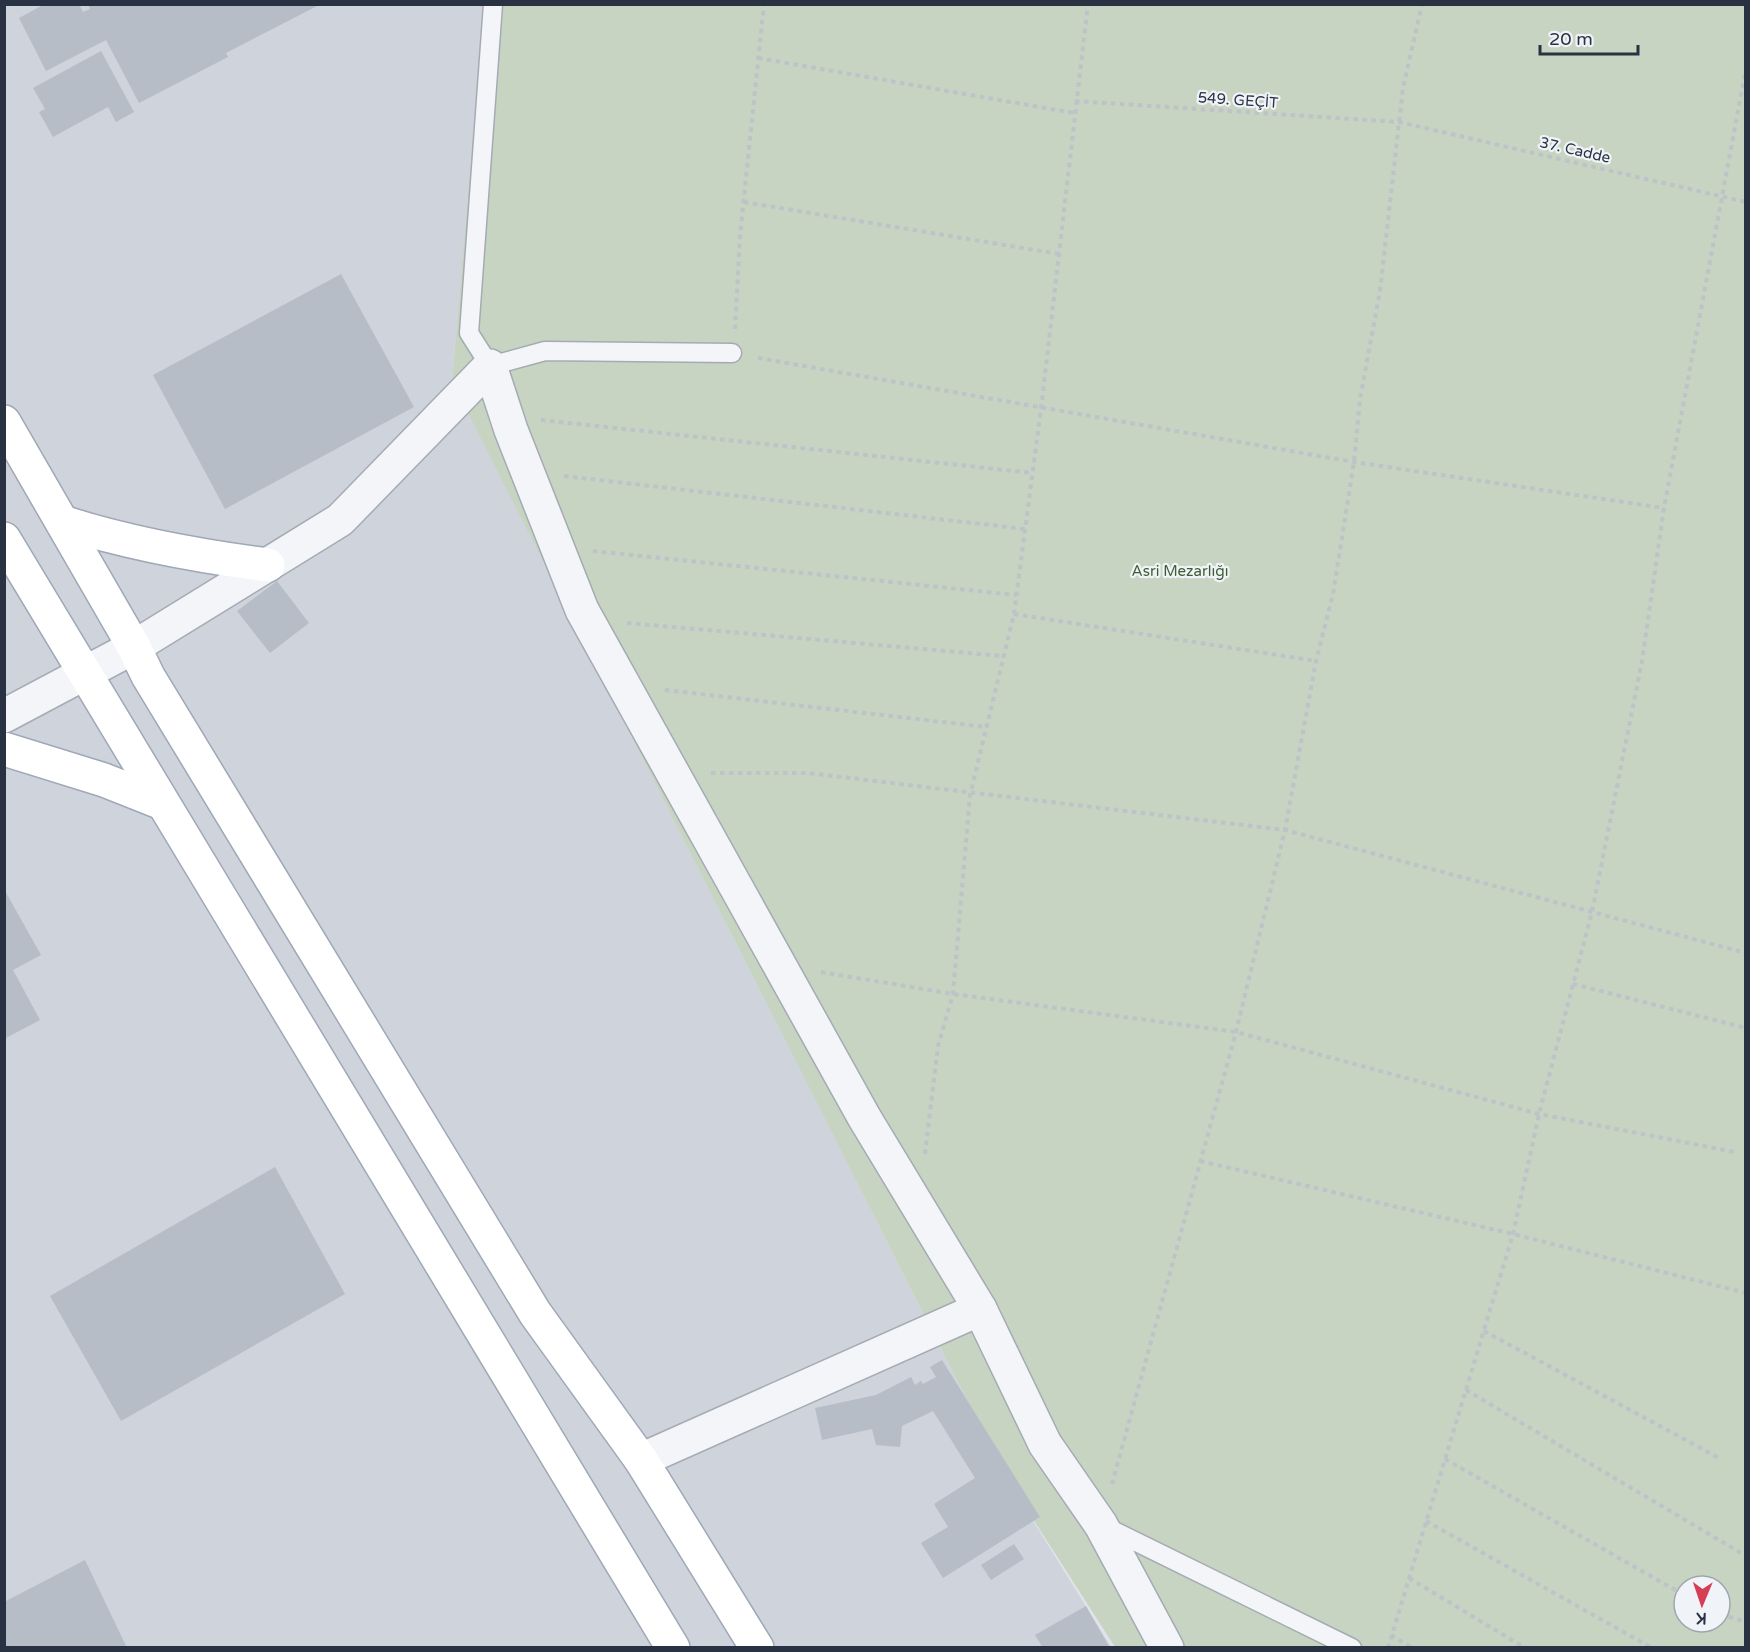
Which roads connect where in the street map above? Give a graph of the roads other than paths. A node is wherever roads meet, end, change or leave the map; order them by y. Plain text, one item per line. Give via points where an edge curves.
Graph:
1 (493, 4) edge
2 (732, 353) road end
3 (490, 366) junction
4 (4, 423) edge
5 (62, 522) junction
6 (4, 539) edge
7 (268, 565) junction
8 (134, 647) junction
9 (84, 673) junction
10 (4, 716) edge
11 (4, 749) edge
12 (162, 803) junction
13 (980, 1309) junction
14 (641, 1460) junction
15 (1101, 1525) junction
16 (672, 1647) edge
17 (757, 1647) edge
18 (1167, 1647) edge
19 (1352, 1647) edge

1 - 3 lane via 469,333
2 - 3 lane via 545,351
3 - 7 street via 340,520
3 - 13 street via 527,472 587,619 778,964
4 - 5 main road
5 - 7 main road via 183,554
5 - 8 main road
6 - 9 main road
7 - 8 street
8 - 9 street
8 - 14 main road via 535,1313
9 - 10 street
9 - 12 main road
11 - 12 main road via 104,780
12 - 16 main road
13 - 14 street
13 - 15 street via 1045,1444
14 - 17 main road
15 - 18 street
15 - 19 lane

